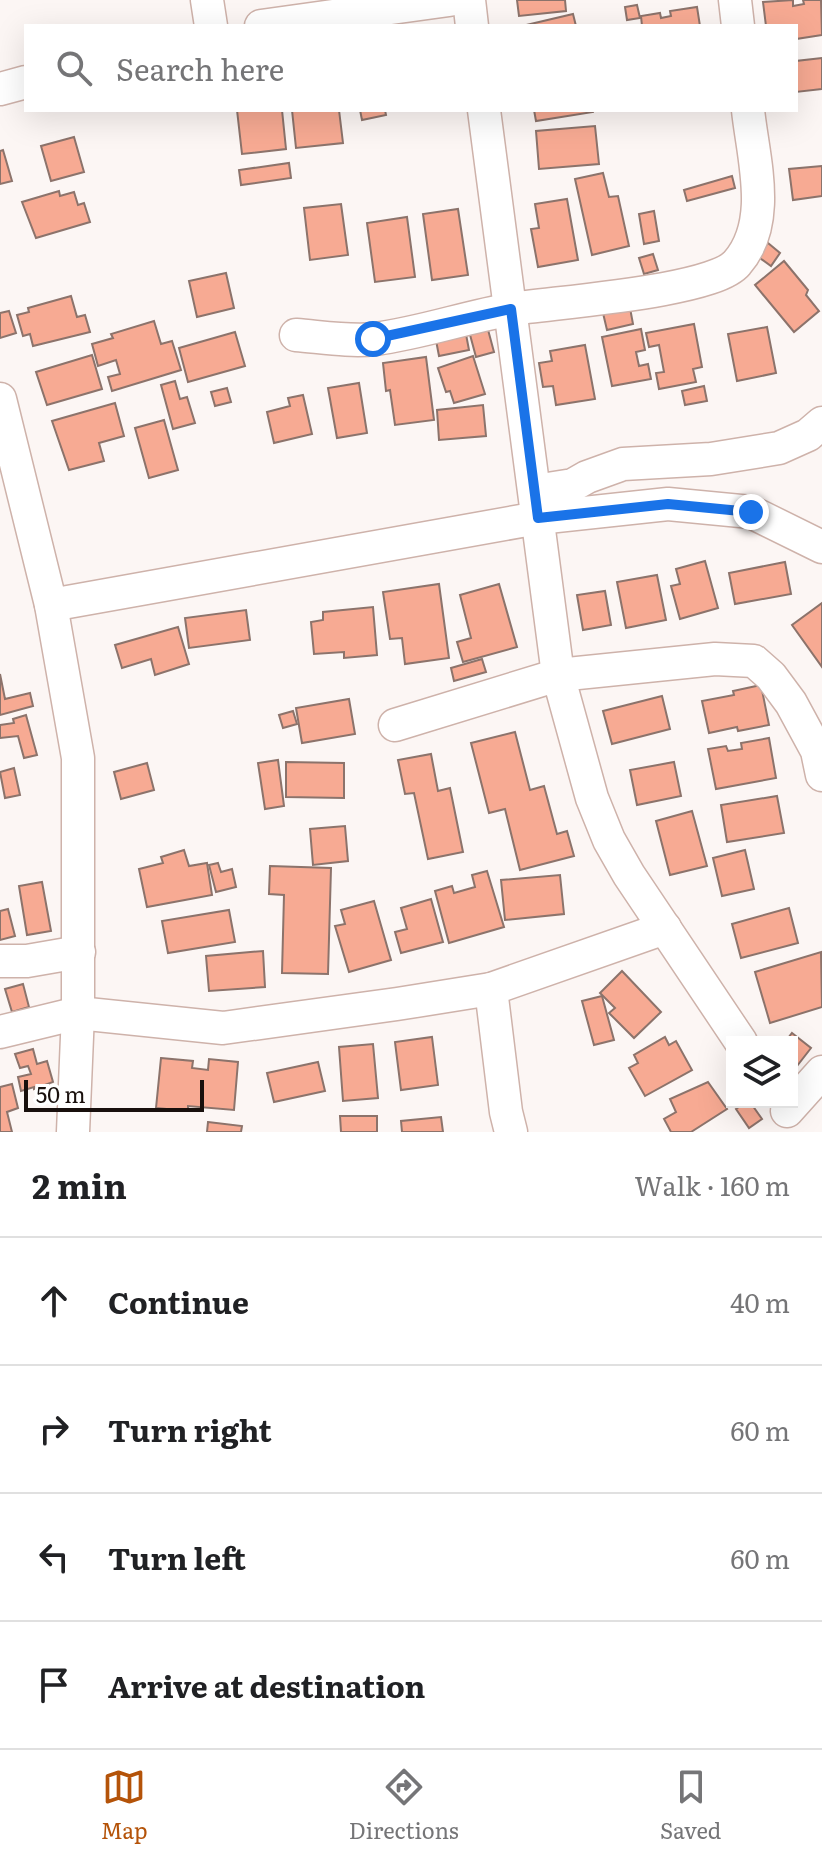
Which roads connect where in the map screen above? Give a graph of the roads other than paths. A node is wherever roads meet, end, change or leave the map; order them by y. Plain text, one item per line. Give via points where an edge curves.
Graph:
1 (207, 0) edge
2 (449, 0) edge
3 (469, 0) edge
4 (735, 0) edge
5 (211, 24) edge
6 (275, 24) edge
7 (472, 24) edge
8 (738, 24) edge
9 (24, 83) edge
10 (0, 89) edge
11 (484, 112) edge
12 (748, 112) edge
13 (511, 309) junction
14 (296, 335) dead end
15 (0, 399) edge
16 (822, 423) edge
17 (536, 504) junction
18 (822, 547) edge
19 (51, 605) junction
20 (558, 675) junction
21 (395, 725) dead end
22 (822, 775) edge
23 (665, 928) junction
24 (79, 952) junction
25 (0, 961) edge
26 (491, 989) junction
27 (78, 1013) junction
28 (0, 1032) edge
29 (737, 1036) edge
30 (822, 1072) edge
31 (789, 1115) edge
32 (73, 1132) edge
33 (511, 1132) edge

1 - 5 street
2 - 6 street
3 - 7 street
4 - 8 street
9 - 10 street
11 - 13 street
12 - 13 street via 758,214 736,266 670,289
13 - 14 street via 373,339
13 - 17 street
15 - 19 street
16 - 17 street via 779,448 711,459 623,464
17 - 18 street via 668,504 751,512
17 - 19 street
17 - 20 street
19 - 24 street via 78,758
20 - 21 street
20 - 22 street via 715,659 754,661 791,703 817,751
20 - 23 street via 609,840
23 - 26 street
23 - 29 street
24 - 25 street
24 - 27 street
26 - 27 street via 223,1028
26 - 33 street
27 - 28 street
27 - 32 street
30 - 31 street

